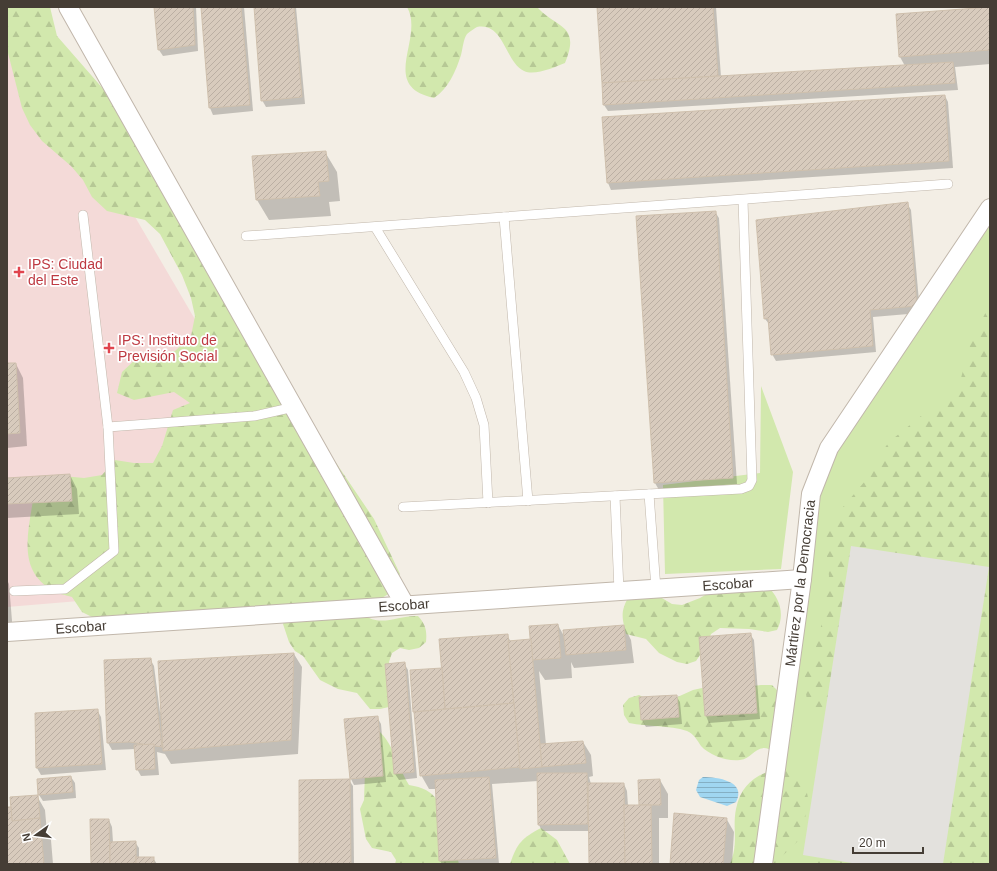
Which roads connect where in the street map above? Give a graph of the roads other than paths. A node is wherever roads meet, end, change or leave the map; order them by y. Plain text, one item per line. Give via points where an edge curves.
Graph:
1 (68, 7) edge
2 (948, 184) dead end
3 (743, 200) junction
4 (990, 208) edge
5 (82, 215) dead end
6 (504, 217) junction
7 (375, 227) junction
8 (246, 236) dead end
9 (294, 407) junction
10 (108, 427) junction
11 (649, 494) junction
12 (615, 496) junction
13 (528, 501) junction
14 (488, 503) junction
15 (403, 507) dead end
16 (802, 580) junction
17 (656, 589) junction
18 (14, 591) dead end
19 (619, 591) junction
20 (405, 605) junction
21 (7, 632) edge
22 (762, 864) edge

1 - 9 street
2 - 3 lane
3 - 6 lane
3 - 11 lane via 752,482 744,488
4 - 16 street, Mártirez por la Democracia via 829,448 811,494
5 - 10 lane
6 - 7 lane
6 - 13 lane
7 - 8 lane
7 - 14 lane via 464,372 476,398 484,425
9 - 10 lane via 254,416
9 - 20 street
10 - 18 lane via 114,551 65,589
11 - 12 lane
11 - 17 lane
12 - 13 lane
12 - 19 lane
13 - 14 lane
14 - 15 lane
16 - 17 street, Escobar
16 - 22 street, Mártirez por la Democracia
17 - 19 street, Escobar
19 - 20 street, Escobar
20 - 21 street, Escobar

